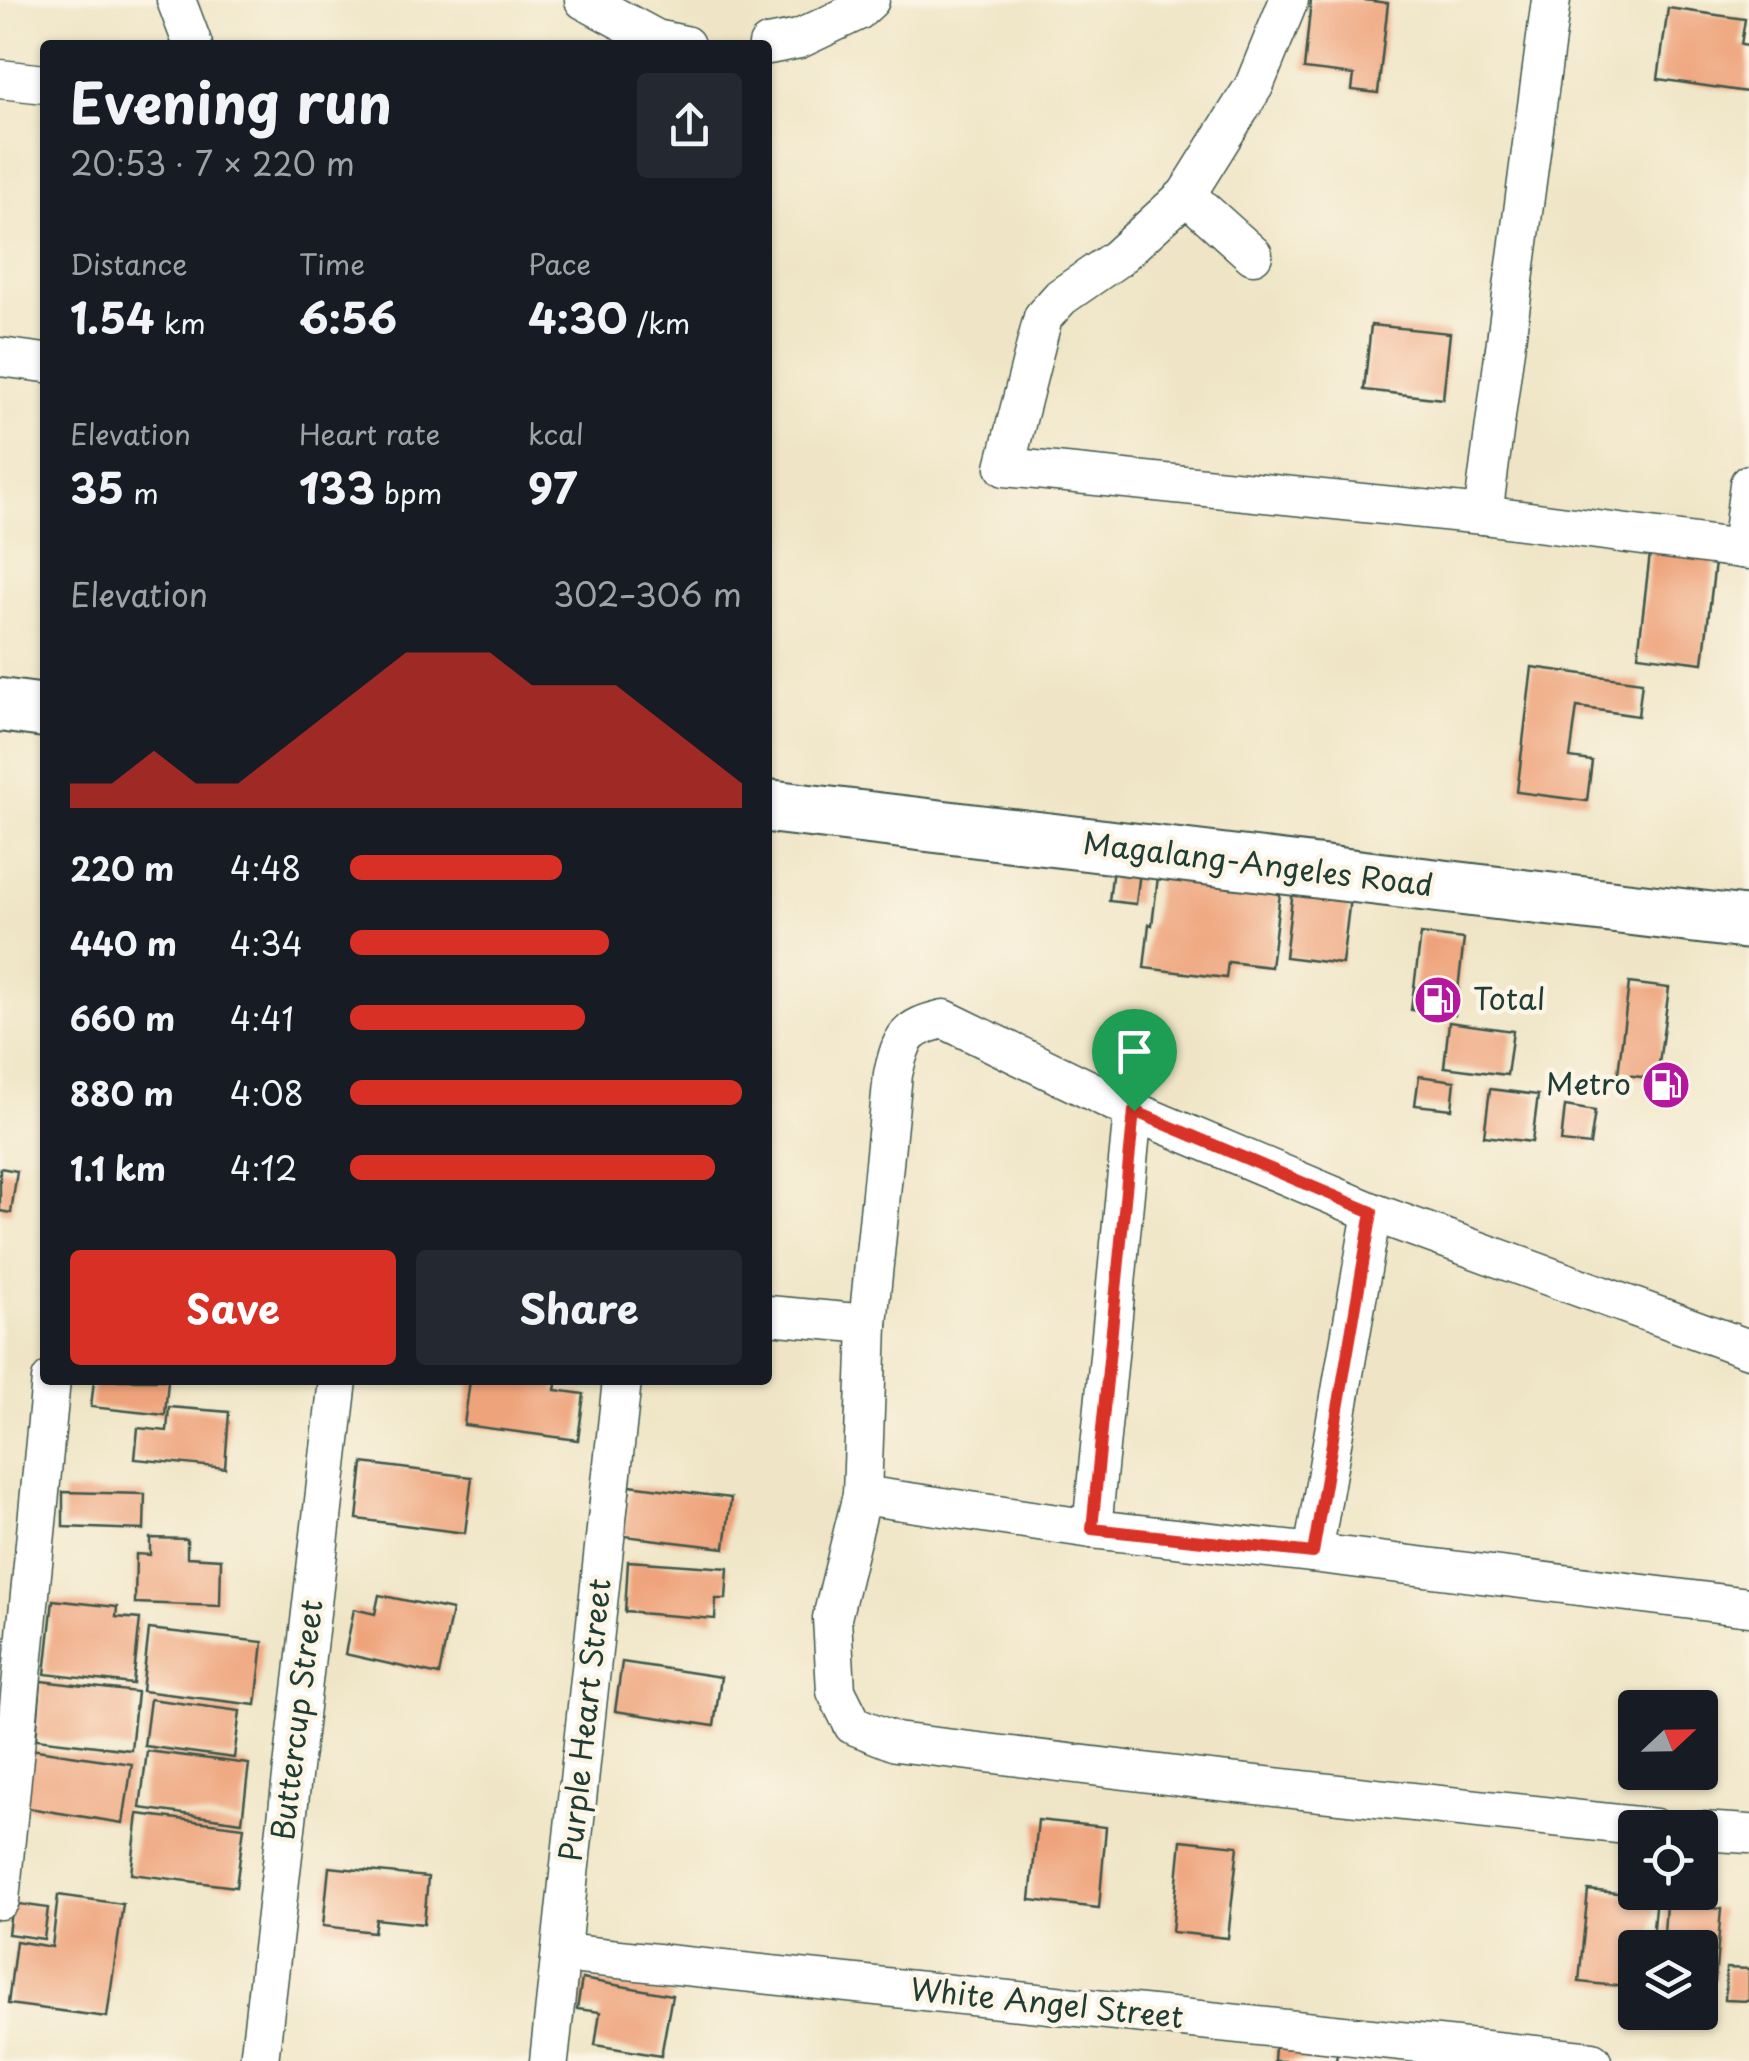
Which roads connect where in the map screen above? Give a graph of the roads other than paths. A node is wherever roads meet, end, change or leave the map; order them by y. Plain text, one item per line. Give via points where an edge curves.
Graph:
1 (176, 0) edge
2 (584, 0) edge
3 (870, 0) edge
4 (1289, 0) edge
5 (1551, 0) edge
6 (191, 40) edge
7 (661, 40) edge
8 (772, 44) edge
9 (0, 79) edge
10 (40, 83) edge
11 (1186, 195) junction
12 (1253, 255) dead end
13 (0, 357) edge
14 (40, 362) edge
15 (1749, 484) edge
16 (1483, 515) junction
17 (1745, 549) edge
18 (0, 706) edge
19 (40, 711) edge
20 (772, 806) edge
21 (1749, 922) edge
22 (1134, 1111) junction
23 (1372, 1212) junction
24 (772, 1315) edge
25 (868, 1324) junction
26 (1749, 1349) edge
27 (52, 1385) edge
28 (337, 1385) edge
29 (621, 1385) edge
30 (862, 1495) junction
31 (1092, 1529) junction
32 (1313, 1553) junction
33 (1749, 1607) edge
34 (1618, 1824) edge
35 (1718, 1831) edge
36 (1749, 1834) edge
37 (0, 1900) edge
38 (560, 1953) junction
39 (260, 2061) edge
40 (550, 2061) edge
41 (1592, 2061) edge

1 - 6 street
2 - 7 street
3 - 8 street via 799,40
4 - 11 street via 1254,86
5 - 16 street
9 - 10 street
11 - 12 street
11 - 16 street via 1043,316 1005,467
13 - 14 street
15 - 17 street
16 - 17 street
18 - 19 main road
20 - 21 main road, Magalang-Angeles Road
22 - 23 street
22 - 25 street via 944,1019 909,1033 893,1074
22 - 31 street
23 - 26 street
23 - 32 street
24 - 25 street
25 - 30 street
27 - 37 street
28 - 39 street, Buttercup Street
29 - 38 street, Purple Heart Street
30 - 31 street
30 - 34 street via 832,1618 836,1691 853,1725 896,1742
31 - 32 street
32 - 33 street
35 - 36 street
38 - 40 street, Purple Heart Street
38 - 41 street, White Angel Street

